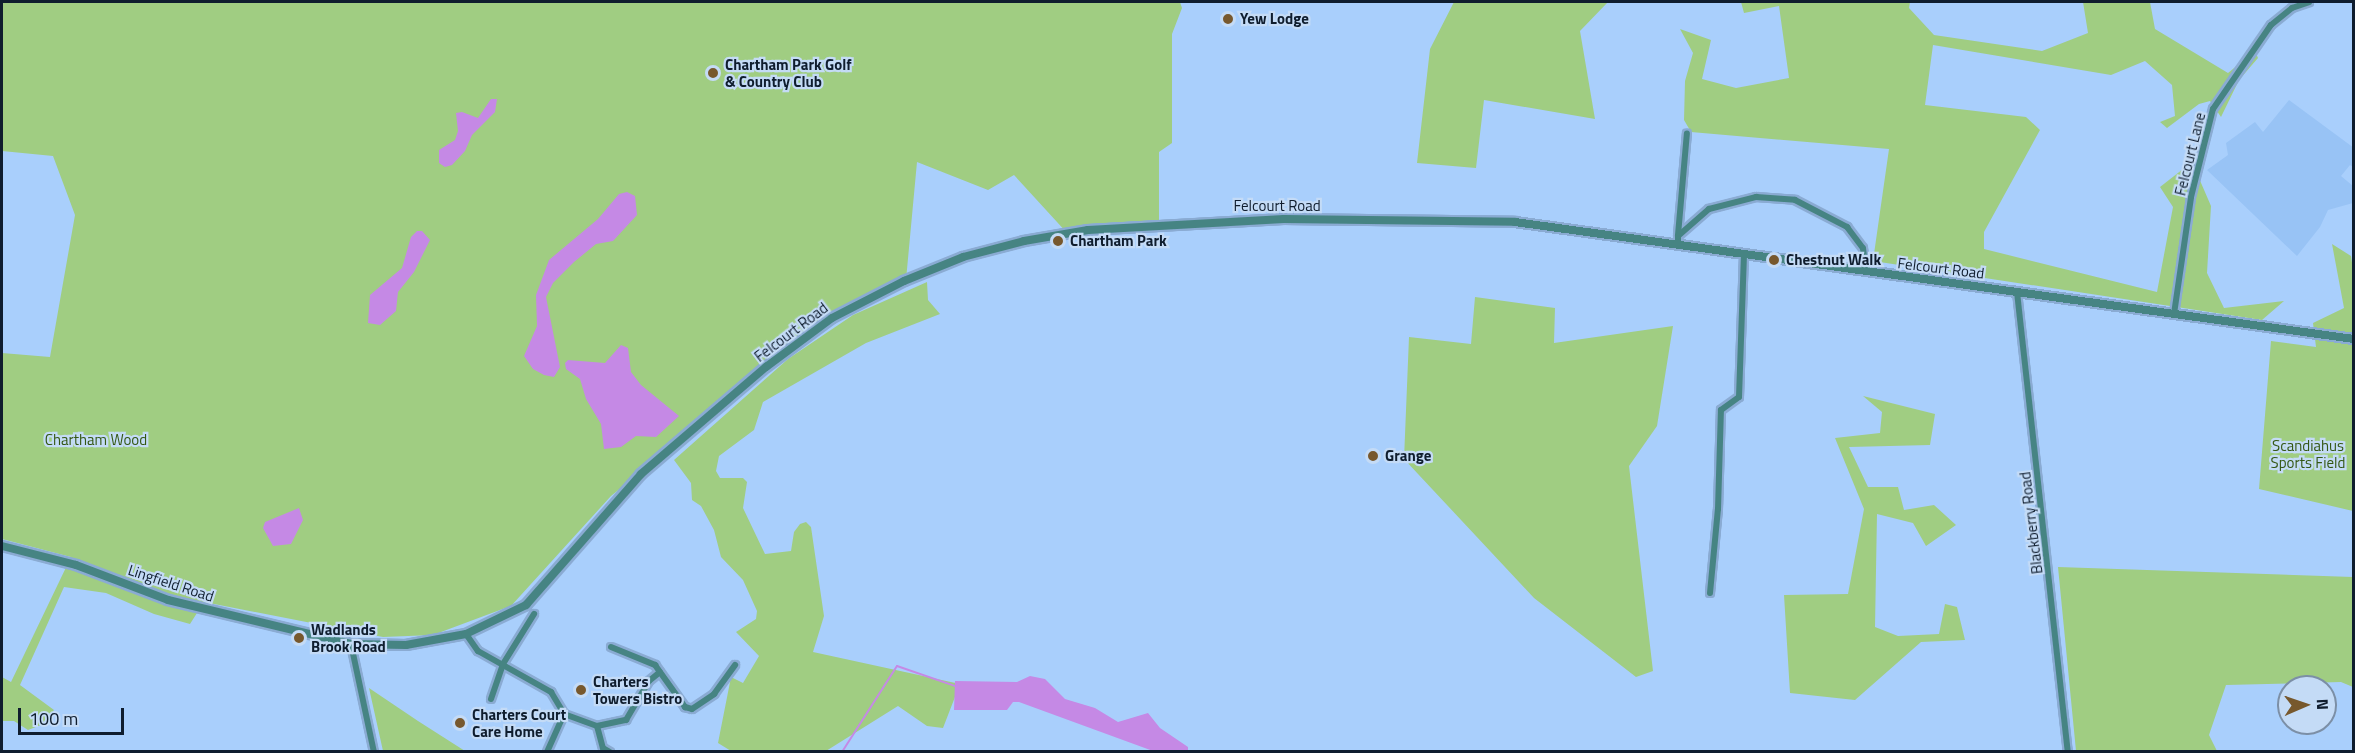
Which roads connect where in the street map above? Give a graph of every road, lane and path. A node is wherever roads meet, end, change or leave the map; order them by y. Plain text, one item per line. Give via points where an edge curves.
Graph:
1 (2309, 2) edge
2 (1687, 133) dead end
3 (1678, 236) junction
4 (1678, 245) junction
5 (1744, 253) junction
6 (1866, 272) junction
7 (2018, 292) junction
8 (2174, 314) junction
9 (2354, 339) edge
10 (2, 546) edge
11 (1710, 593) dead end
12 (534, 614) dead end
13 (466, 634) junction
14 (334, 639) joint
15 (351, 644) junction
16 (611, 647) dead end
17 (502, 664) junction
18 (735, 665) dead end
19 (660, 672) junction
20 (490, 699) dead end
21 (564, 714) junction
22 (597, 726) junction
23 (374, 752) edge
24 (547, 752) edge
25 (610, 752) edge
26 (2068, 752) edge

1 - 8 street, Felcourt Lane via 2292,8 2271,25 2213,109 2191,197
2 - 3 street
3 - 4 street
3 - 6 street via 1696,216 1728,202 1756,197 1795,200 1847,227 1863,248
4 - 5 street, Felcourt Road
4 - 13 street, Felcourt Road via 1481,219 1284,219 1088,230 973,254 867,298 799,341 641,474 526,604
5 - 6 street, Felcourt Road
5 - 11 street via 1739,397 1721,410
6 - 7 street, Felcourt Road
7 - 8 street, Felcourt Road
7 - 26 street, Blackberry Road
8 - 9 street, Felcourt Road
10 - 14 street, Lingfield Road via 76,565 168,600
12 - 17 street
13 - 15 street, Felcourt Road via 406,645
13 - 17 street via 478,651
14 - 15 street, Felcourt Road
15 - 23 street
16 - 19 street via 654,665
17 - 20 street
17 - 21 street via 551,692
18 - 19 street via 714,694 692,709 685,707
19 - 22 street via 649,681 626,720
21 - 22 street
21 - 24 street
22 - 25 street via 603,747

